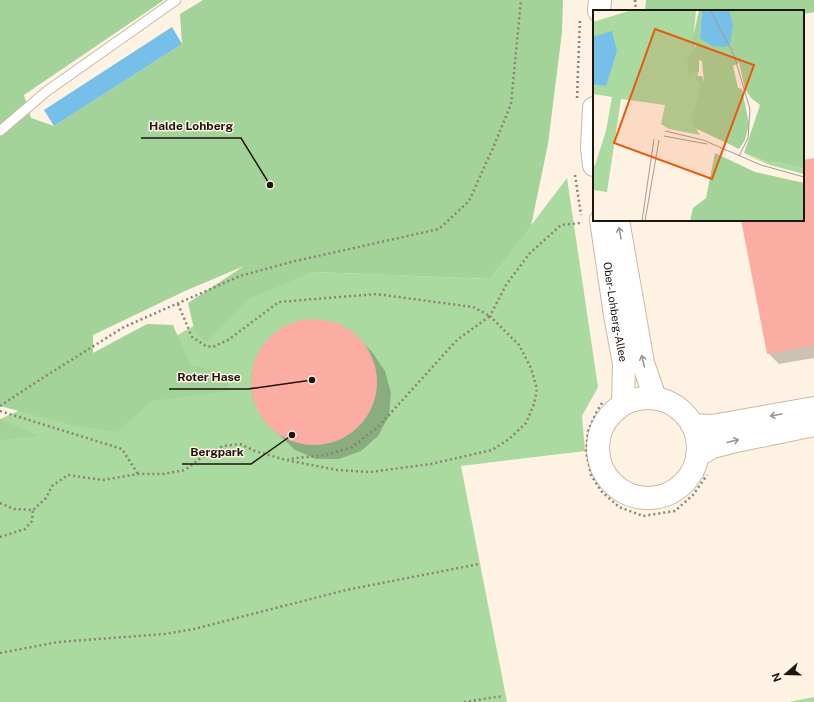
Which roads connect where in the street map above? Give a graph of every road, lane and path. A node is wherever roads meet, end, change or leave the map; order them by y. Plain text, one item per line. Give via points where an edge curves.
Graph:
1 (176, 0) edge
2 (521, 0) edge
3 (600, 0) edge
4 (635, 0) edge
5 (599, 10) edge
6 (636, 10) edge
7 (593, 128) edge
8 (0, 131) edge
9 (593, 156) edge
10 (592, 221) edge
11 (618, 221) edge
12 (178, 304) junction
13 (490, 316) junction
14 (655, 398) junction
15 (623, 404) junction
16 (0, 406) edge
17 (814, 408) edge
18 (0, 412) edge
19 (692, 425) junction
20 (814, 425) edge
21 (697, 456) junction
22 (286, 460) junction
23 (138, 474) junction
24 (0, 503) edge
25 (33, 510) junction
26 (0, 537) edge
27 (479, 564) dead end
28 (0, 653) edge
29 (503, 696) dead end
30 (464, 702) edge

1 - 8 lane via 47,91
2 - 12 path via 511,104 468,201 439,229 240,276
3 - 5 street
4 - 6 path
7 - 9 street
10 - 13 path via 561,225 529,254 506,285
10 - 15 street, Ober-Lohberg-Allee via 624,364
14 -> 11 street, Ober-Lohberg-Allee via 643,363
12 - 13 path via 192,337 206,346 213,347 228,340 279,302 376,294 473,307
12 - 16 path via 124,327
13 - 22 path via 457,340 378,427 352,447 326,455
13 - 22 path via 519,345 531,368 537,389 526,423 509,439 492,450 472,455 431,464 370,472 337,470
14 - 15 street via 639,398
14 - 19 street via 670,403 683,412
15 - 21 street via 610,414 602,429 598,445 604,472 619,489 634,496 651,498 667,494 682,486 692,472
17 -> 19 street via 712,426
18 - 23 path via 122,449
19 - 21 street via 697,439
21 -> 20 street via 712,447 736,440
22 - 23 path via 240,444 222,446 185,470 163,474
23 - 25 path via 103,480 68,475 52,486 46,498
24 - 25 path via 14,510
25 - 26 path via 32,521 25,529
27 - 28 path via 346,590 194,629 165,634 58,642
29 - 30 path

